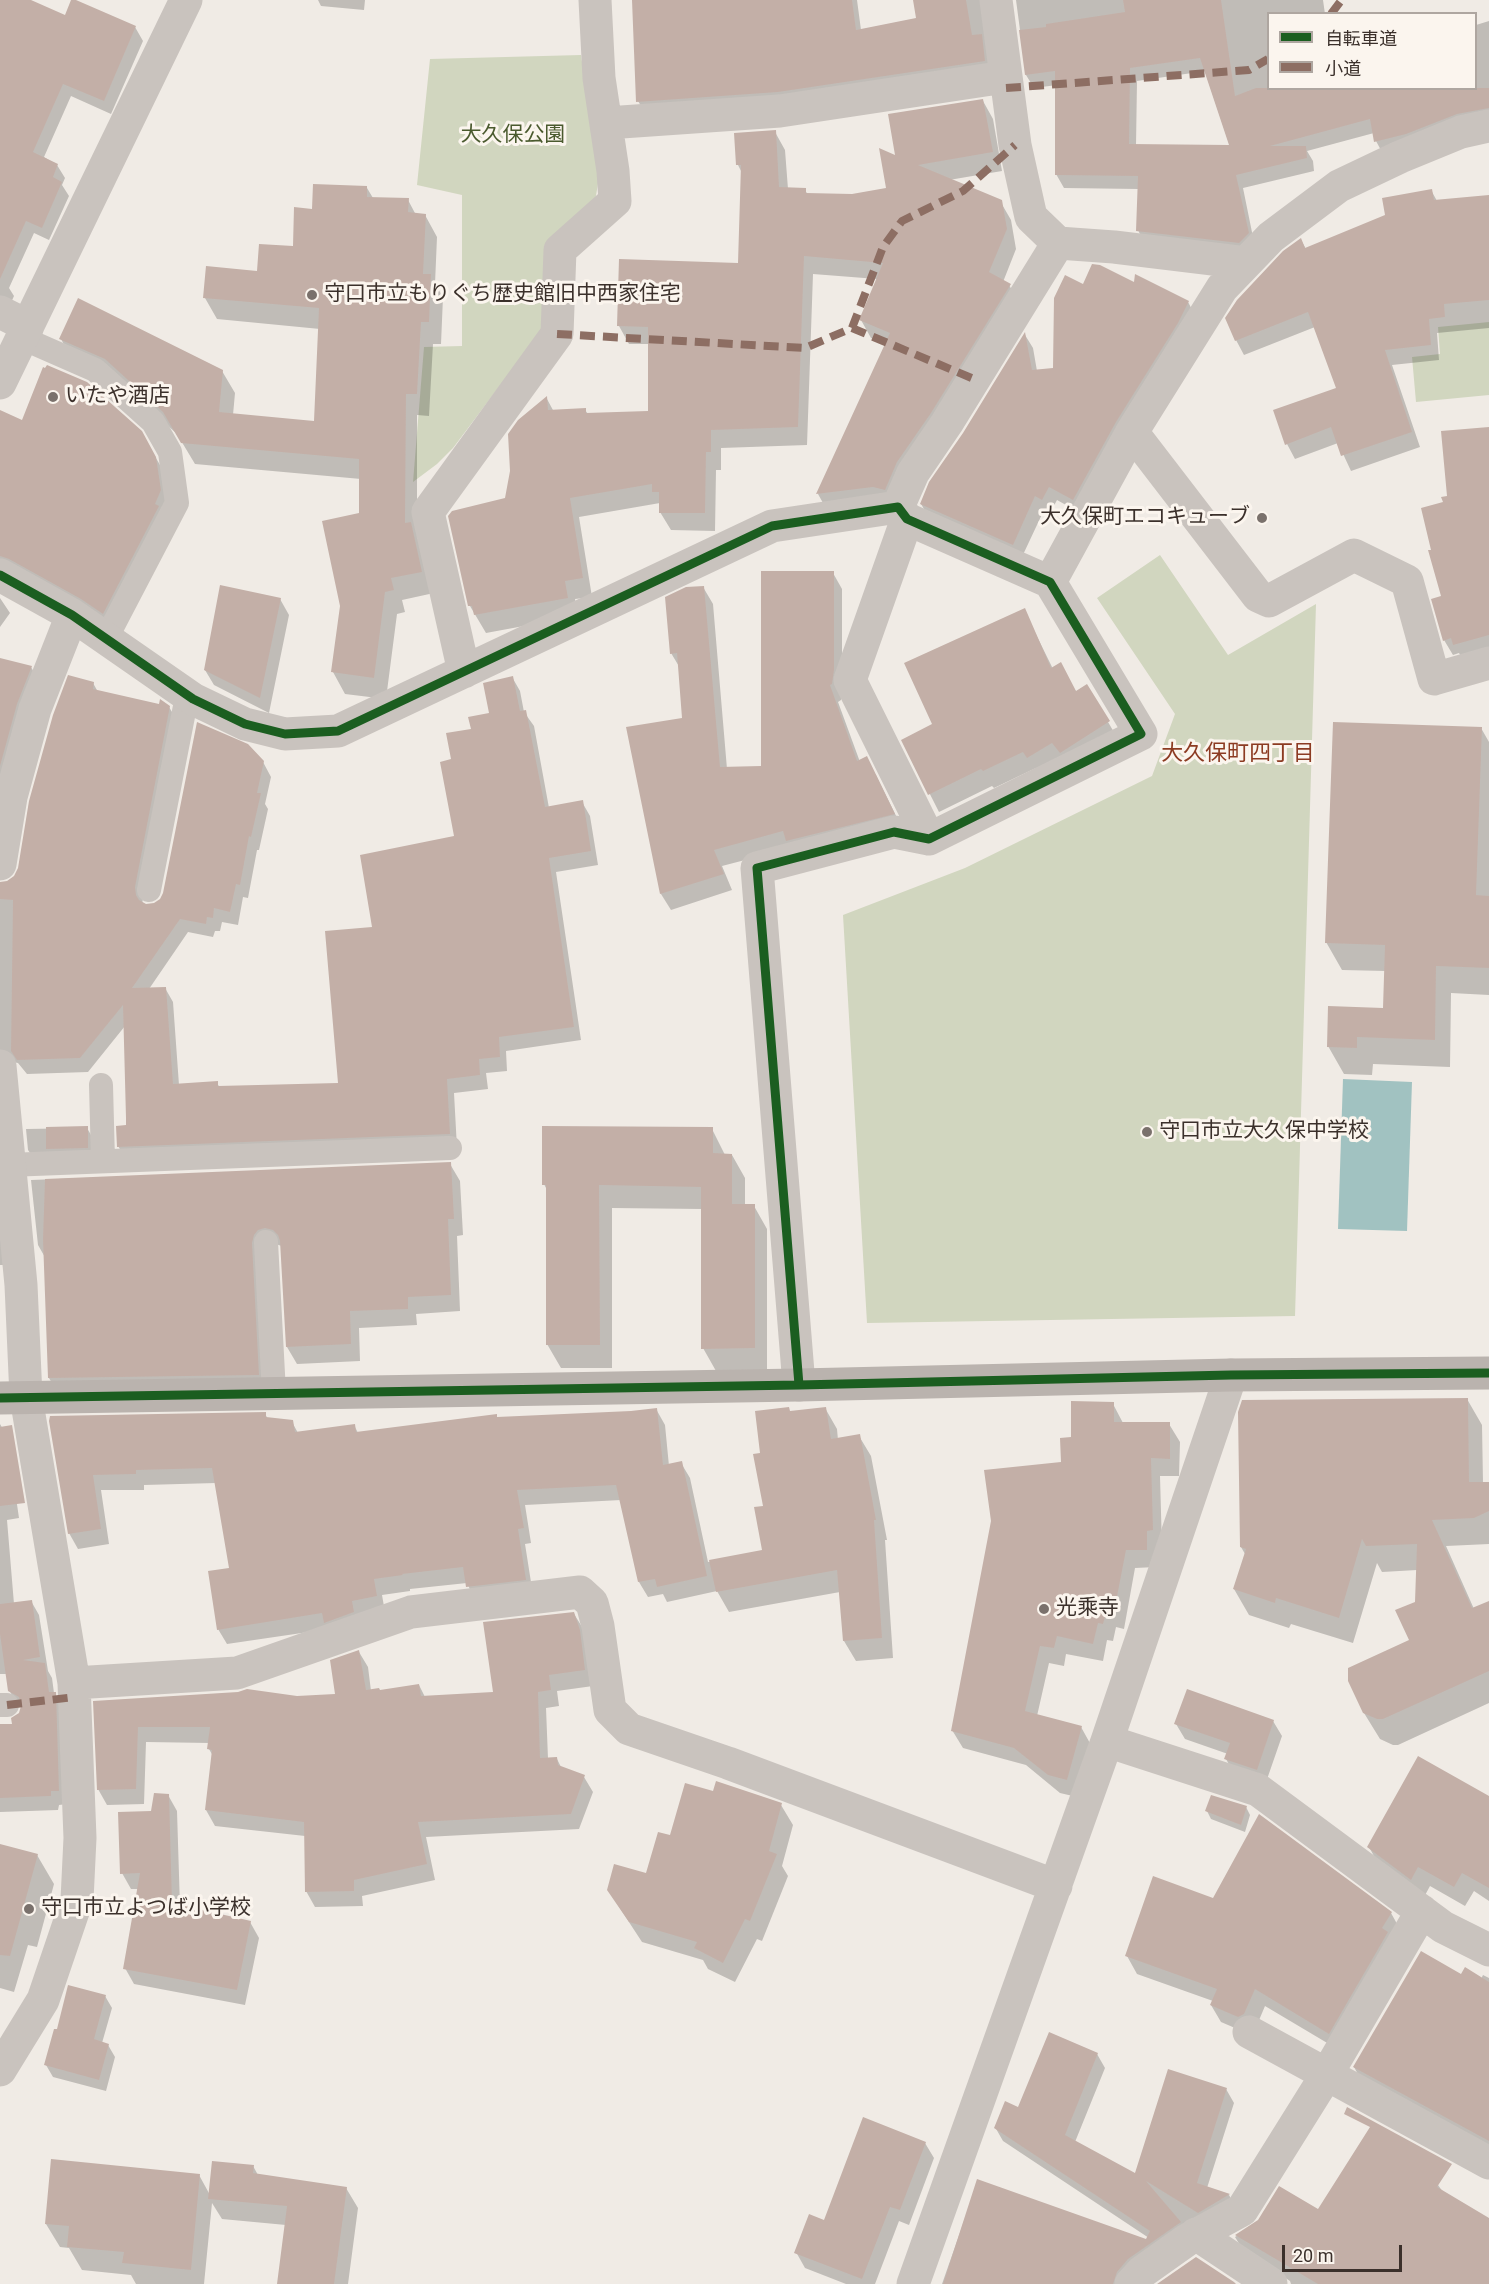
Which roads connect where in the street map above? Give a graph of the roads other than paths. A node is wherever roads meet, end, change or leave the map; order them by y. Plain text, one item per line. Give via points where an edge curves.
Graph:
1 (186, 0) edge
2 (595, 0) edge
3 (1003, 1) edge
4 (1005, 77) junction
5 (607, 123) junction
6 (1489, 126) edge
7 (1058, 243) junction
8 (1246, 263) junction
9 (16, 325) edge
10 (0, 383) edge
11 (1132, 432) junction
12 (903, 513) junction
13 (0, 575) edge
14 (1050, 582) junction
15 (72, 615) junction
16 (106, 639) junction
17 (1489, 663) edge
18 (464, 672) junction
19 (187, 696) junction
20 (929, 838) junction
21 (0, 864) edge
22 (148, 890) dead end
23 (0, 1066) edge
24 (101, 1085) dead end
25 (450, 1148) dead end
26 (5, 1151) edge
27 (103, 1161) junction
28 (266, 1242) dead end
29 (1489, 1373) edge
30 (1231, 1375) junction
31 (799, 1385) junction
32 (274, 1393) junction
33 (13, 1397) edge
34 (74, 1683) junction
35 (1107, 1741) junction
36 (1056, 1886) junction
37 (1422, 1911) junction
38 (1489, 1950) edge
39 (1249, 2032) dead end
40 (0, 2070) edge
41 (1327, 2074) junction
42 (1489, 2163) edge
43 (1196, 2234) junction
44 (913, 2284) edge
45 (1131, 2284) edge
46 (1271, 2284) edge

1 - 9 street
2 - 5 street via 599,78
3 - 4 street
4 - 5 street via 780,111
4 - 7 street via 1031,217
5 - 18 street via 615,201 560,250 557,334 428,512
6 - 8 street via 1461,132 1340,186 1271,237
7 - 8 street
7 - 12 street via 913,473
8 - 11 street via 1222,288
9 - 10 street
9 - 16 lane via 95,370 153,422 170,452 177,503
11 - 14 street
11 - 17 street via 1258,596 1269,601 1354,555 1407,581 1434,679
12 - 14 street
12 - 18 street via 772,526
12 - 20 street via 850,680
13 - 15 street
14 - 20 street via 1141,734
15 - 16 street
15 - 21 street via 35,709 11,797
16 - 19 street
18 - 19 street via 338,731 285,734 244,724
19 - 22 lane
20 - 31 street via 894,832 757,868
23 - 26 street
24 - 27 lane
25 - 27 lane
26 - 27 lane
26 - 33 street via 21,1285
28 - 32 lane
29 - 30 street
30 - 31 street
30 - 35 street
31 - 32 street
32 - 33 street
33 - 34 street
34 - 36 street via 237,1674 411,1612 580,1592 592,1603 598,1626 610,1710 629,1729
34 - 40 street via 80,1838 77,1900 43,2000
35 - 36 street
35 - 37 street via 1258,1790
36 - 44 street
37 - 38 street via 1443,1927
37 - 41 street
39 - 41 street
41 - 42 street
41 - 43 street via 1242,2210
43 - 45 street
43 - 46 street

